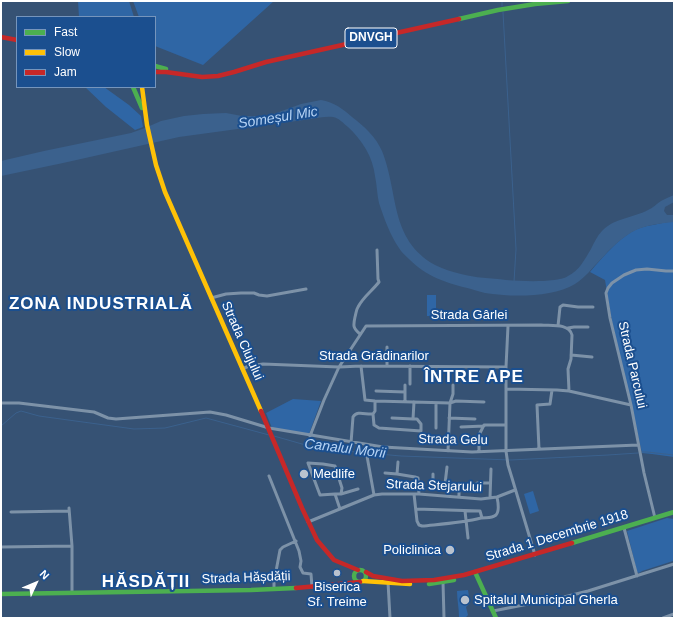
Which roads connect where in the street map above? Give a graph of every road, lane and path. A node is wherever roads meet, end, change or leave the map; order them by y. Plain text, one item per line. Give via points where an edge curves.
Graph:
1 (568, 1) edge
2 (1, 37) edge
3 (16, 40) edge
4 (156, 66) edge
5 (244, 68) junction
6 (156, 72) edge
7 (134, 88) edge
8 (142, 88) edge
9 (145, 115) junction
10 (377, 250) dead end
11 (674, 271) edge
12 (306, 289) dead end
13 (211, 298) junction
14 (593, 307) dead end
15 (508, 326) junction
16 (558, 326) junction
17 (588, 327) dead end
18 (570, 330) junction
19 (360, 334) junction
20 (387, 347) dead end
21 (571, 356) junction
22 (592, 357) dead end
23 (361, 366) junction
24 (387, 366) junction
25 (410, 366) junction
26 (339, 367) junction
27 (506, 367) junction
28 (242, 369) junction
29 (410, 384) dead end
30 (405, 385) dead end
31 (453, 385) dead end
32 (506, 389) junction
33 (552, 390) junction
34 (376, 391) dead end
35 (569, 391) junction
36 (405, 392) junction
37 (375, 401) junction
38 (405, 401) junction
39 (414, 402) junction
40 (436, 402) junction
41 (484, 402) dead end
42 (1, 403) edge
43 (450, 403) junction
44 (631, 405) junction
45 (373, 414) junction
46 (392, 418) dead end
47 (449, 418) junction
48 (413, 419) junction
49 (475, 419) dead end
50 (461, 426) dead end
51 (484, 426) junction
52 (506, 426) junction
53 (436, 428) dead end
54 (269, 430) junction
55 (310, 436) junction
56 (351, 442) junction
57 (365, 445) junction
58 (639, 446) junction
59 (539, 449) junction
60 (448, 451) junction
61 (479, 451) junction
62 (506, 451) junction
63 (398, 462) dead end
64 (447, 467) dead end
65 (491, 469) dead end
66 (385, 473) dead end
67 (397, 474) junction
68 (433, 474) dead end
69 (269, 476) dead end
70 (477, 483) dead end
71 (490, 483) junction
72 (445, 484) junction
73 (358, 489) dead end
74 (515, 490) junction
75 (335, 494) junction
76 (341, 494) junction
77 (414, 494) junction
78 (419, 494) junction
79 (374, 495) junction
80 (459, 497) junction
81 (497, 497) junction
82 (490, 498) junction
83 (340, 509) junction
84 (416, 509) junction
85 (465, 511) junction
86 (11, 512) dead end
87 (674, 512) edge
88 (482, 518) junction
89 (655, 518) junction
90 (308, 522) junction
91 (466, 522) junction
92 (624, 528) junction
93 (468, 538) dead end
94 (296, 541) junction
95 (72, 546) junction
96 (1, 547) edge
97 (535, 555) junction
98 (341, 563) junction
99 (674, 565) edge
100 (358, 570) junction
101 (366, 572) junction
102 (476, 572) junction
103 (354, 576) junction
104 (637, 576) junction
105 (382, 577) junction
106 (443, 581) junction
107 (362, 582) junction
108 (397, 582) junction
109 (348, 583) junction
110 (389, 583) junction
111 (312, 587) junction
112 (274, 589) junction
113 (72, 593) junction
114 (1, 594) edge
115 (493, 611) junction
116 (674, 614) edge
117 (390, 618) edge
118 (444, 618) edge
119 (496, 618) edge
120 (663, 618) edge

1 - 5 main road, DNVGH via 506,8
2 - 3 main road
4 - 5 main road, DNVGH via 196,73
5 - 6 main road, DNVGH via 204,77
7 - 9 main road, Strada Clujului
8 - 9 main road, Strada Clujului
9 - 13 main road, Strada Clujului via 165,192
10 - 19 street via 379,282 364,298 354,321 355,330
11 - 44 street, Strada Parcului via 636,270 612,282 606,293
12 - 13 street via 267,296 241,293
13 - 28 main road, Strada Clujului
14 - 16 street via 560,307
15 - 16 street, Strada Gârlei
15 - 19 street, Strada Gârlei via 366,326
15 - 27 street
16 - 18 street, Strada Gârlei
17 - 18 street, Strada Gârlei via 574,327
18 - 21 street
19 - 26 street
20 - 24 street
21 - 22 street
21 - 35 street via 568,369
23 - 24 street, Strada Grădinarilor
23 - 26 street, Strada Grădinarilor
23 - 37 street via 364,398
24 - 25 street, Strada Grădinarilor
25 - 27 street, Strada Grădinarilor
25 - 29 street
26 - 28 street, Strada Grădinarilor via 263,364
26 - 55 street
27 - 32 street
28 - 54 main road, Strada Clujului
30 - 36 street
31 - 43 street
32 - 33 street
32 - 52 street
33 - 35 street
33 - 59 street via 550,404 537,405
34 - 36 street
35 - 44 street
36 - 38 street
37 - 38 street
37 - 45 street
38 - 39 street
39 - 40 street
39 - 48 street
40 - 43 street
40 - 53 street
41 - 43 street
42 - 54 street, Strada Gelu via 94,412 116,419 210,412
43 - 47 street
44 - 58 street, Strada Parcului
45 - 48 street via 374,425 379,428 421,431 421,424 417,419
45 - 56 street via 354,414
46 - 48 street
47 - 49 street
47 - 60 street
50 - 51 street
51 - 52 street
51 - 61 street via 479,435
52 - 62 street
54 - 55 street, Strada Gelu
54 - 90 main road, Strada Clujului
55 - 56 street, Strada Gelu
56 - 57 street, Strada Gelu
57 - 60 street, Strada Gelu
57 - 79 street
58 - 59 street, Strada Gelu
58 - 89 street, Strada Parcului
59 - 62 street, Strada Gelu
60 - 61 street, Strada Gelu
61 - 62 street, Strada Gelu
62 - 74 street
63 - 67 street
64 - 72 street
65 - 71 street
66 - 67 street
67 - 78 street via 418,478
68 - 72 street via 433,482
69 - 94 street
70 - 71 street
71 - 82 street
72 - 80 street via 458,486
73 - 76 street
74 - 81 street, Strada Stejarului
74 - 97 street
75 - 76 street
75 - 76 street via 320,495 308,463 335,466 342,488
75 - 83 street
77 - 78 street, Strada Stejarului
77 - 79 street, Strada Stejarului
77 - 84 street
78 - 80 street, Strada Stejarului
79 - 83 street, Strada Stejarului
80 - 82 street, Strada Stejarului
81 - 82 street, Strada Stejarului
81 - 88 street via 497,514 490,518
83 - 90 street, Strada Stejarului
84 - 85 street
84 - 91 street via 419,526
85 - 88 street via 480,511
85 - 91 street
86 - 95 street via 69,509
87 - 89 main road, Strada 1 Decembrie 1918
88 - 91 street
89 - 92 main road, Strada 1 Decembrie 1918
90 - 98 main road, Strada Clujului via 324,549 334,560
91 - 93 street
92 - 97 main road, Strada 1 Decembrie 1918
92 - 104 street
94 - 111 street via 301,557 300,567 303,573 311,574
94 - 112 street via 280,550
95 - 96 street
95 - 113 street
97 - 102 main road, Strada 1 Decembrie 1918
98 - 100 main road, Strada Clujului
98 - 103 main road, Strada Clujului
99 - 104 street
100 - 101 main road, Strada Clujului
100 - 103 main road
101 - 105 main road, Strada Clujului
101 - 107 main road
102 - 106 main road, Strada 1 Decembrie 1918
102 - 115 main road
103 - 107 main road, Strada Clujului via 357,581
103 - 109 main road, Strada Hășdății
104 - 115 street via 564,597
105 - 108 main road, Strada Clujului
105 - 110 street
106 - 108 main road, Strada 1 Decembrie 1918 via 419,584
106 - 118 street
107 - 109 main road, Strada Hășdății
107 - 110 main road
108 - 110 main road
109 - 111 main road, Strada Hășdății
110 - 117 street
111 - 112 main road, Strada Hășdății
112 - 113 main road, Strada Hășdății
113 - 114 main road, Strada Hășdății
115 - 119 main road
116 - 120 street

